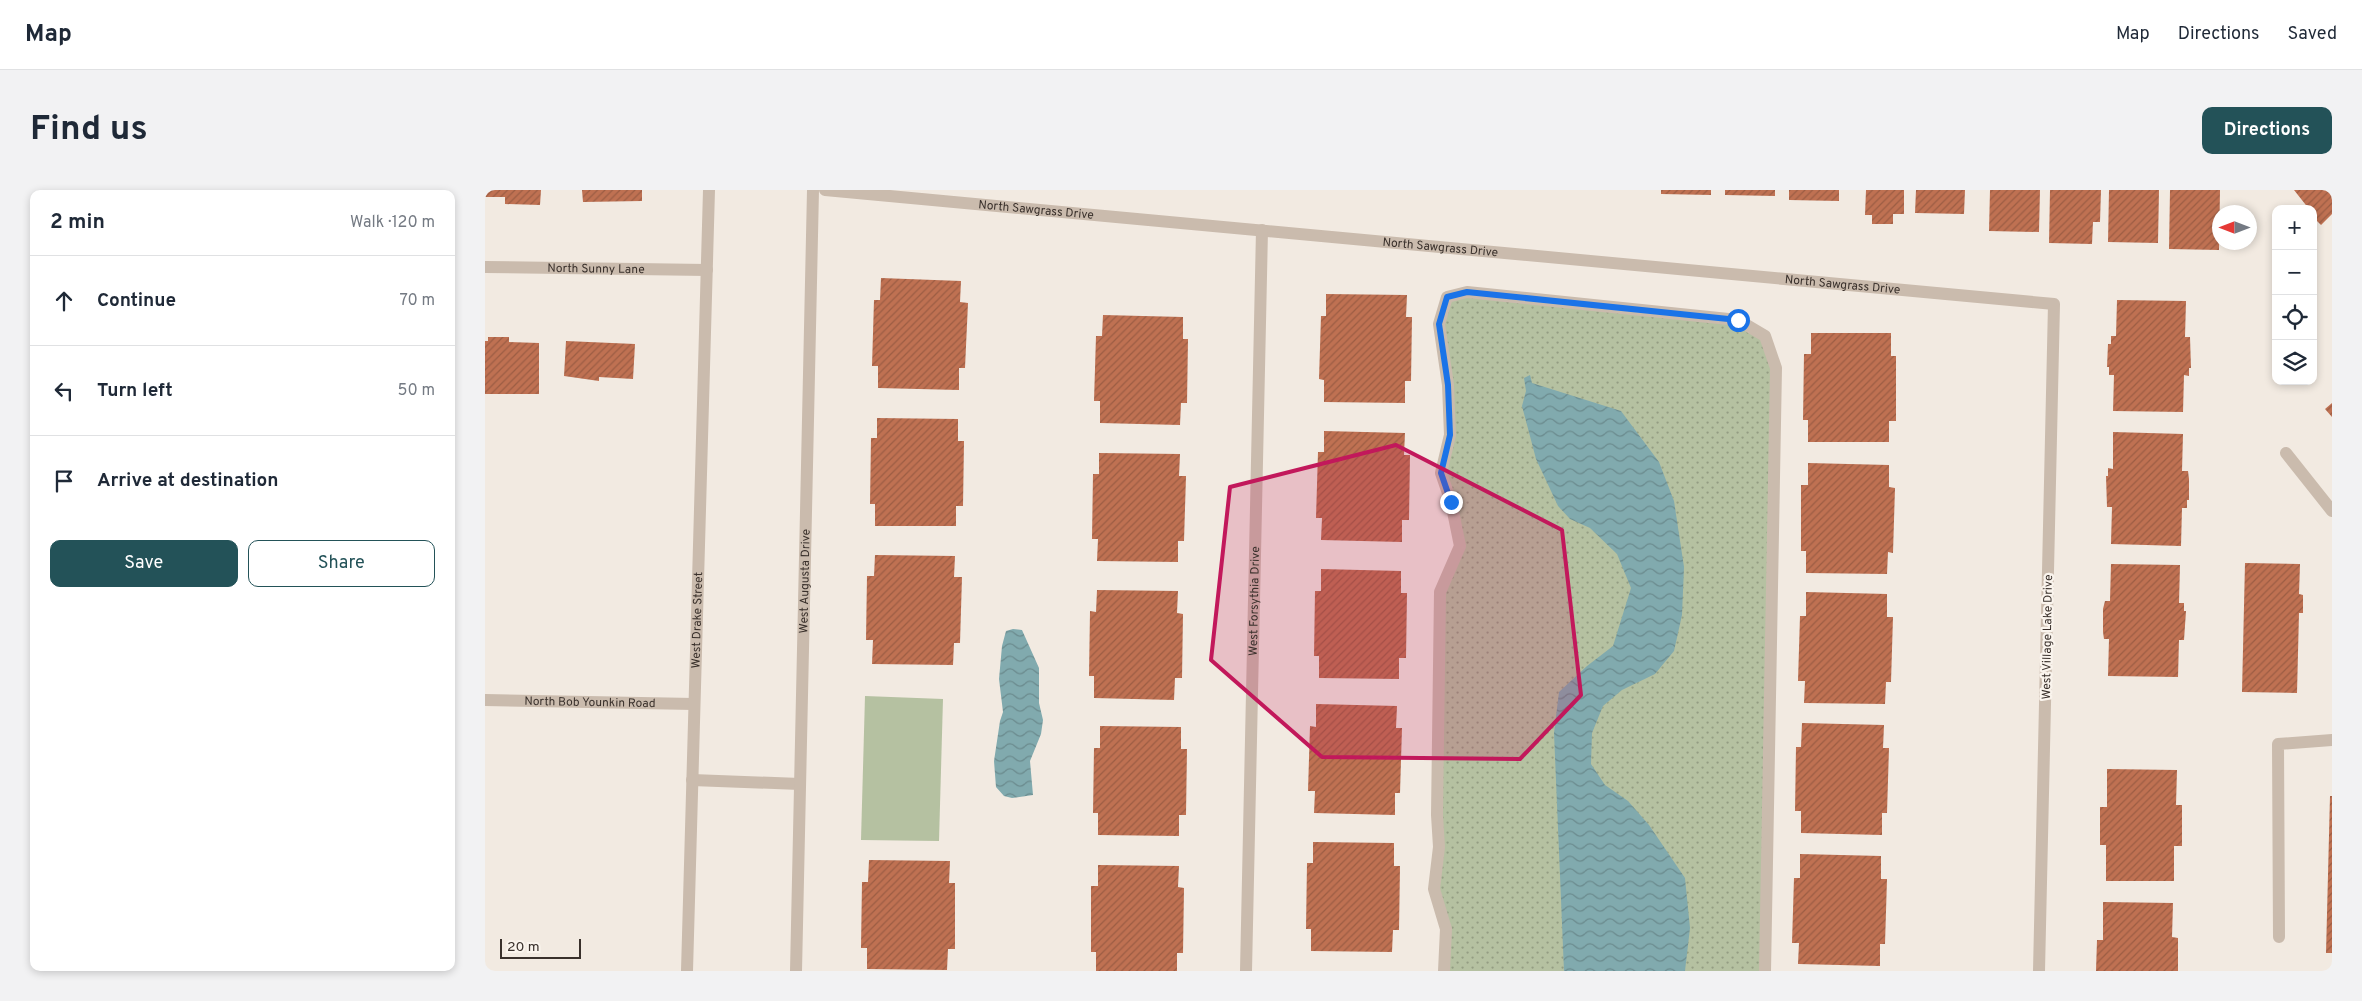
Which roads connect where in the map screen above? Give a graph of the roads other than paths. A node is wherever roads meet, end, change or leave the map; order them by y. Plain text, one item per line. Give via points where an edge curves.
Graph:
1 (709, 190) edge
2 (813, 190) edge
3 (825, 190) edge
4 (1261, 230) junction
5 (485, 267) edge
6 (707, 270) junction
7 (2054, 304) joint
8 (2285, 453) dead end
9 (2332, 511) edge
10 (485, 700) edge
11 (694, 704) junction
12 (2332, 740) edge
13 (692, 780) junction
14 (800, 784) junction
15 (2279, 937) dead end
16 (687, 971) edge
17 (796, 971) edge
18 (1247, 971) edge
19 (1444, 971) edge
20 (1765, 971) edge
21 (2039, 971) edge

1 - 6 street, West Drake Street
2 - 14 street, West Augusta Drive
3 - 4 street, North Sawgrass Drive
4 - 7 street, North Sawgrass Drive
4 - 18 street, West Forsythia Drive
5 - 6 street, North Sunny Lane
6 - 11 street, West Drake Street
7 - 21 street, West Village Lake Drive
8 - 9 street
10 - 11 street, North Bob Younkin Road
11 - 13 street, West Drake Street
12 - 15 street via 2278,744
13 - 14 street
13 - 16 street, West Drake Street
14 - 17 street, West Augusta Drive
19 - 20 street via 1446,928 1434,889 1439,847 1439,592 1460,546 1441,473 1450,435 1448,385 1439,324 1447,297 1467,292 1738,320 1765,336 1777,368

